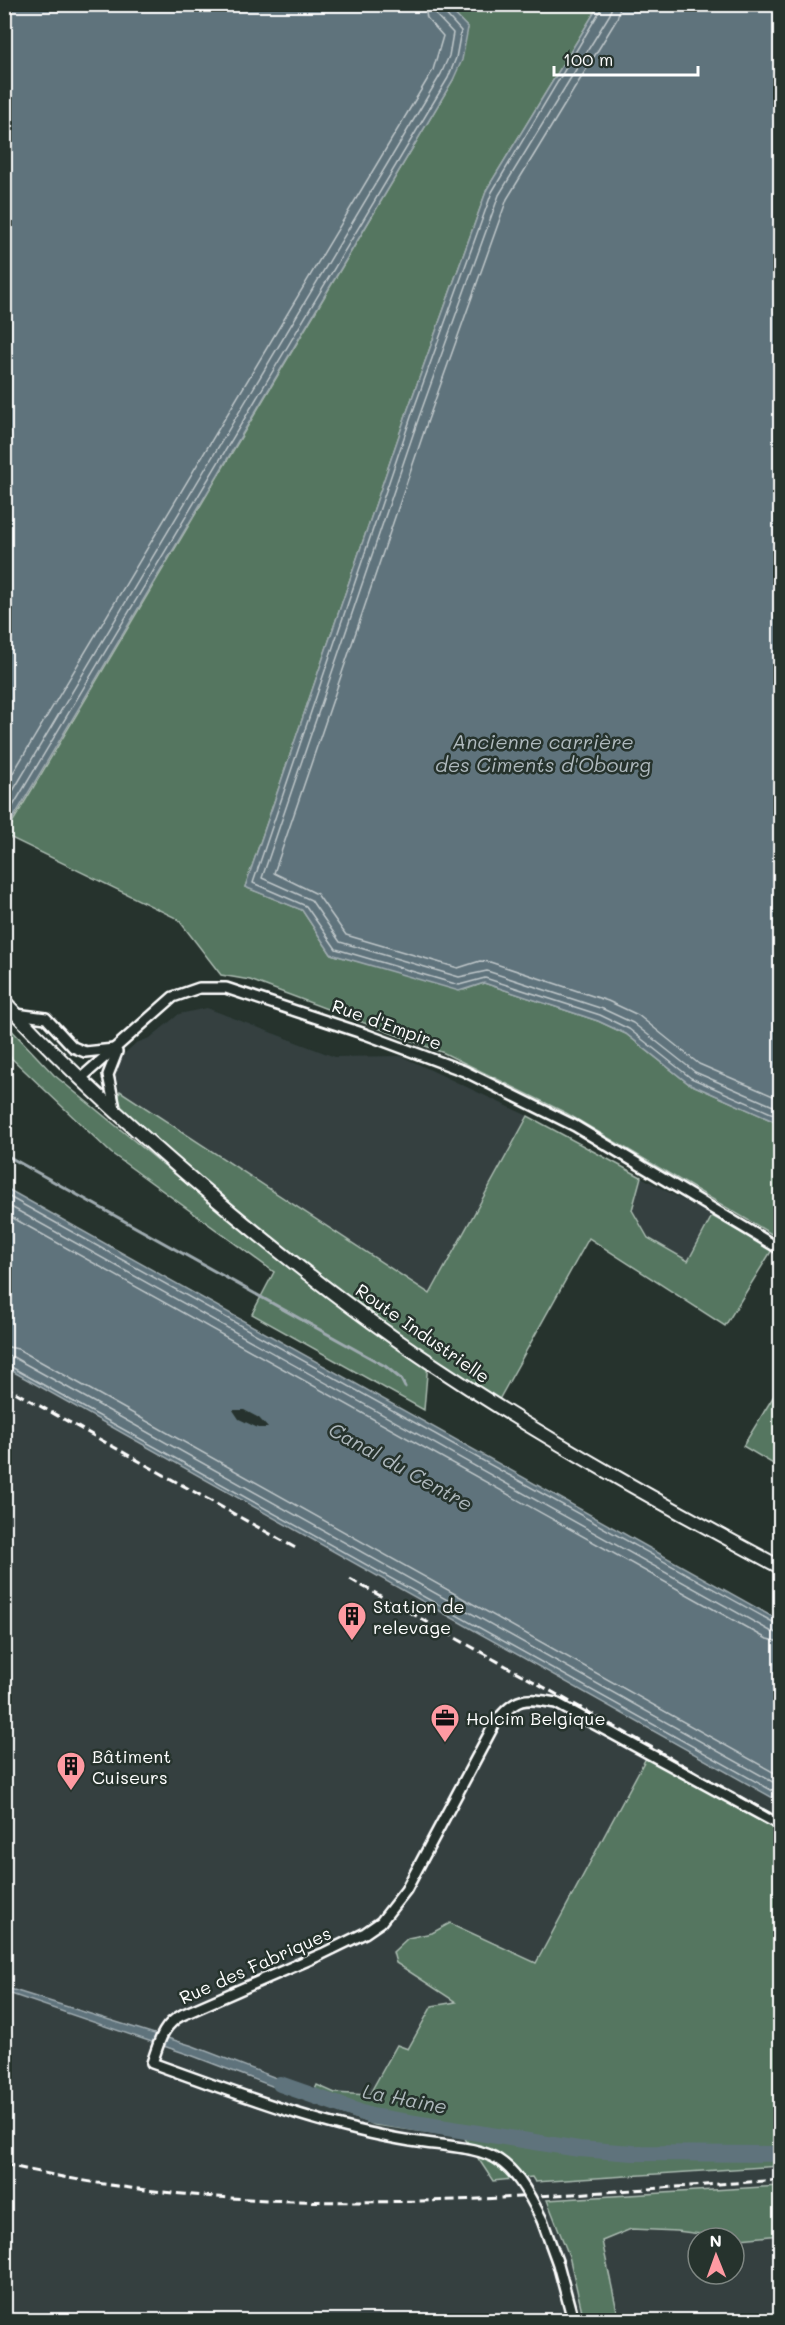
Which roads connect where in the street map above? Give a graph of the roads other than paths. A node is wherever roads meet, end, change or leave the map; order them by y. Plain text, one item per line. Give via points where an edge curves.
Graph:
1 (4, 1001) edge
2 (16, 1014) junction
3 (121, 1046) junction
4 (80, 1079) junction
5 (116, 1113) junction
6 (780, 1249) edge
7 (780, 1567) edge
8 (780, 1825) edge
9 (573, 2320) edge

1 - 2 main road
2 - 3 street via 46,1018 73,1047 85,1052
2 - 4 main road
3 - 4 street, Rue d'Empire
3 - 5 street via 108,1074
3 - 6 street, Rue d'Empire via 173,998 186,992 212,987 241,993 464,1071 575,1126
4 - 5 main road, Route Industrielle
5 - 7 main road, Route Industrielle via 271,1245 446,1374 559,1443
8 - 9 street, Rue des Fabriques, bridge via 556,1703 521,1700 506,1709 495,1723 406,1890 381,1922 322,1954 182,2015 163,2030 152,2063 312,2118 379,2136 483,2152 500,2160 520,2178 542,2220

